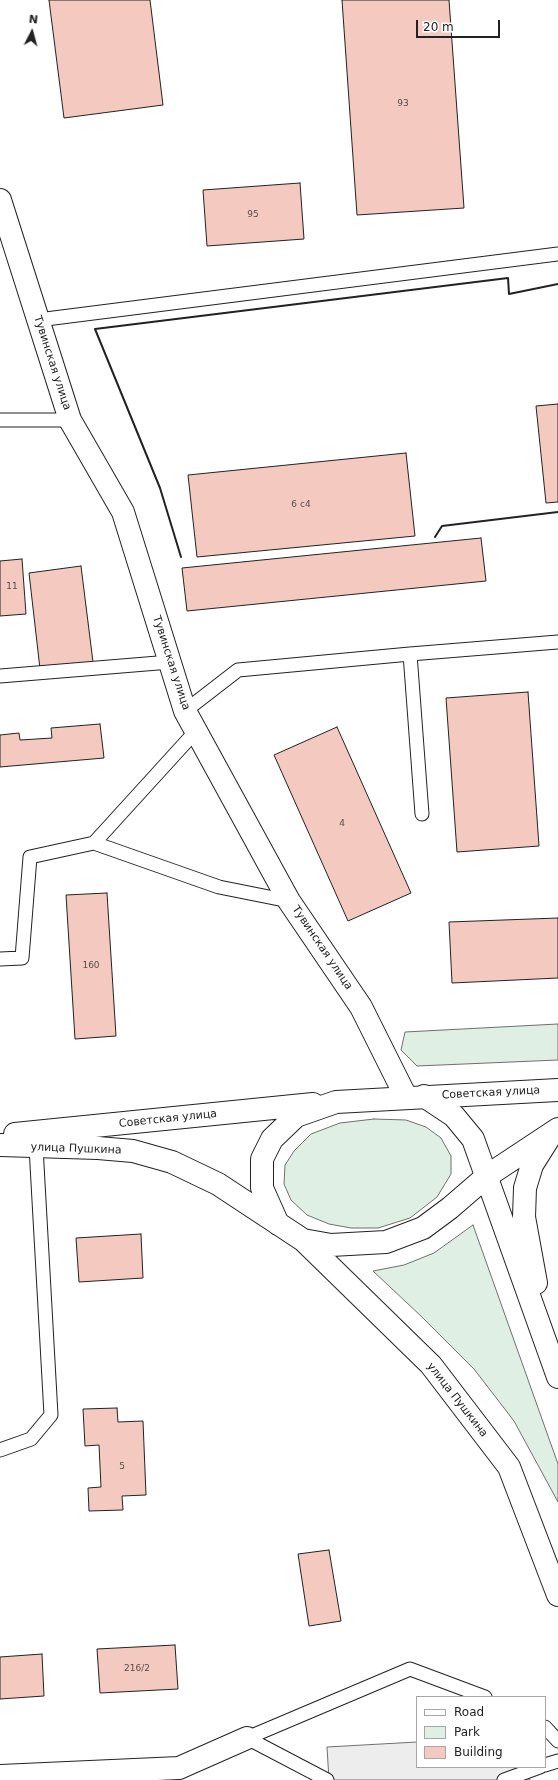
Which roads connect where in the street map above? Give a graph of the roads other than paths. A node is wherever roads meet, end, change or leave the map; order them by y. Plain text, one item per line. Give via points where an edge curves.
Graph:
1 (0, 200) edge
2 (558, 254) edge
3 (38, 320) junction
4 (0, 420) edge
5 (70, 420) junction
6 (558, 642) edge
7 (410, 654) junction
8 (170, 662) junction
9 (0, 676) edge
10 (185, 711) junction
11 (196, 731) junction
12 (422, 814) dead end
13 (94, 843) junction
14 (290, 901) junction
15 (0, 959) edge
16 (558, 1090) edge
17 (415, 1097) junction
18 (336, 1102) junction
19 (556, 1130) edge
20 (0, 1136) edge
21 (0, 1145) edge
22 (36, 1147) junction
23 (487, 1176) junction
24 (278, 1224) junction
25 (304, 1240) junction
26 (554, 1355) edge
27 (558, 1377) edge
28 (0, 1450) edge
29 (558, 1595) edge
30 (482, 1696) edge
31 (546, 1728) edge
32 (247, 1738) junction
33 (558, 1741) edge
34 (558, 1761) edge
35 (546, 1765) edge
36 (537, 1768) edge
37 (0, 1776) edge
38 (327, 1780) edge
39 (504, 1780) edge

1 - 3 main road, Тувинская улица
2 - 3 lane
3 - 5 main road, Тувинская улица
4 - 5 lane
5 - 8 main road, Тувинская улица via 123,512
6 - 7 lane
7 - 10 lane via 238,670
7 - 12 lane
8 - 9 lane
8 - 10 main road, Тувинская улица
10 - 11 main road, Тувинская улица
11 - 13 lane
11 - 14 main road, Тувинская улица
13 - 14 lane via 219,886
13 - 15 lane via 30,857 22,958
14 - 17 main road, Тувинская улица via 361,1007
16 - 17 main road, Советская улица
17 - 18 main road, Советская улица
17 - 23 main road via 454,1116 474,1140
18 - 20 main road, Советская улица
18 - 24 main road via 296,1116 272,1139 262,1159 262,1188
19 - 23 main road
19 - 26 main road via 532,1165 526,1188 524,1217
21 - 22 main road, улица Пушкина
22 - 24 main road, улица Пушкина via 133,1151 172,1162 218,1184
22 - 28 lane via 51,1415 31,1439
23 - 25 main road via 423,1228 386,1242 331,1245
23 - 26 main road
24 - 25 main road, улица Пушкина
25 - 29 main road, улица Пушкина via 431,1365 509,1467
26 - 27 main road
30 - 32 lane via 410,1669
31 - 33 lane
32 - 37 main road via 179,1768
32 - 38 lane
34 - 35 lane
36 - 39 lane

